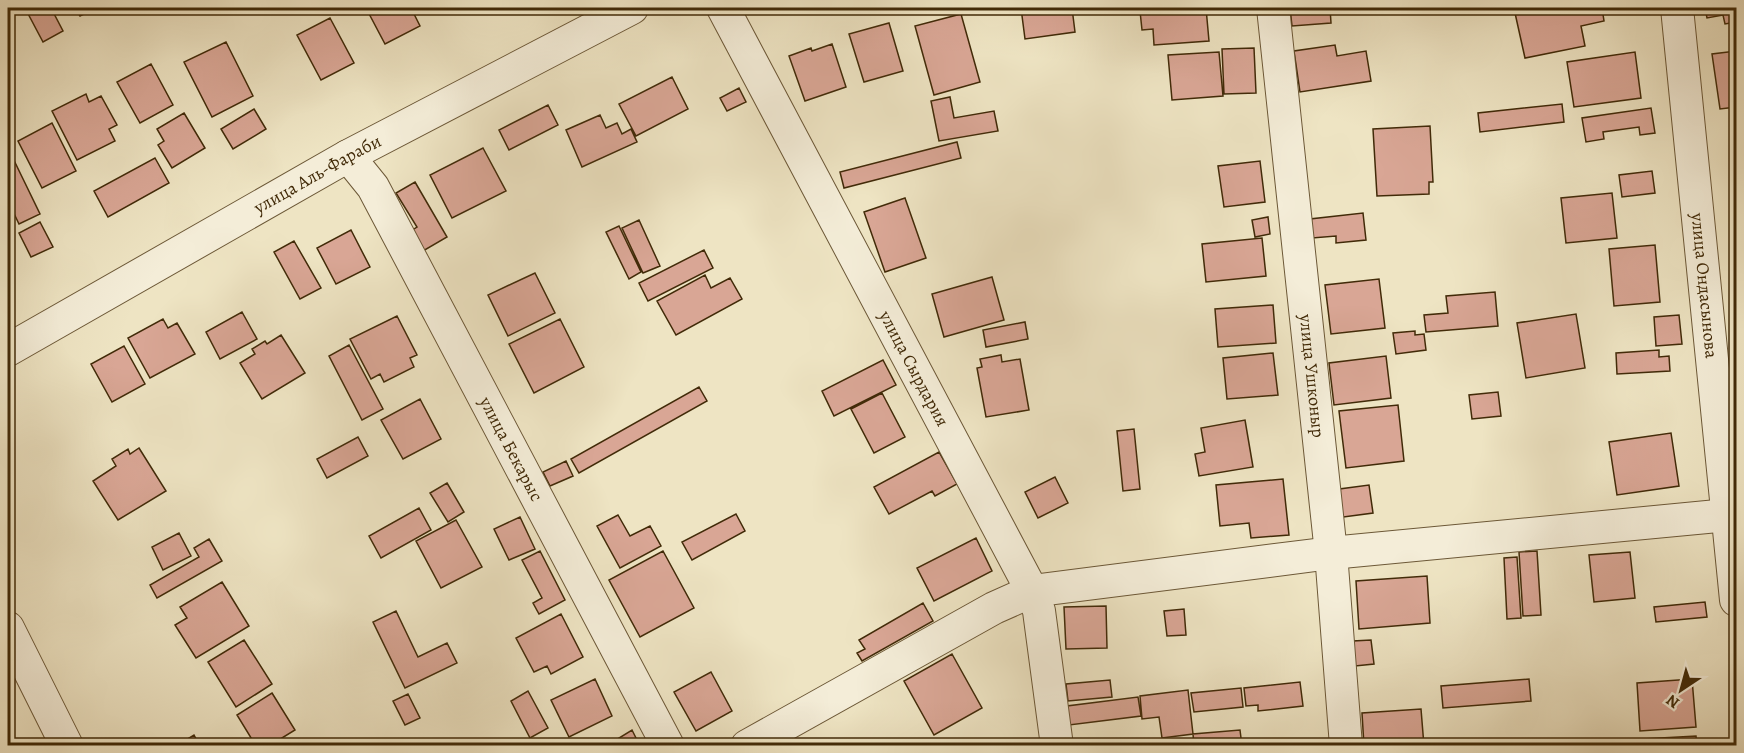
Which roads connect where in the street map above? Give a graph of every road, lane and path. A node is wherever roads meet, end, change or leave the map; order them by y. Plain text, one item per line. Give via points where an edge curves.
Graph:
1 (632, 8) edge
2 (723, 8) edge
3 (1273, 8) edge
4 (1677, 8) edge
5 (348, 156) junction
6 (8, 350) edge
7 (1728, 515) junction
8 (1332, 553) junction
9 (1032, 591) junction
10 (1737, 600) edge
11 (8, 632) edge
12 (67, 746) edge
13 (668, 746) edge
14 (747, 746) edge
15 (1057, 746) edge
16 (1346, 746) edge

1 - 5 street, улица Аль-Фараби
2 - 9 street, улица Сырдария
3 - 8 street, улица Ушконыр
4 - 7 street, улица Ондасынова
5 - 6 street, улица Аль-Фараби
5 - 13 street, улица Бекарыс via 373,187
7 - 8 street
7 - 10 street, улица Ондасынова
8 - 9 street
8 - 16 street, улица Ушконыр
9 - 14 street via 994,608
9 - 15 street, улица Сырдария via 1039,611
11 - 12 street

